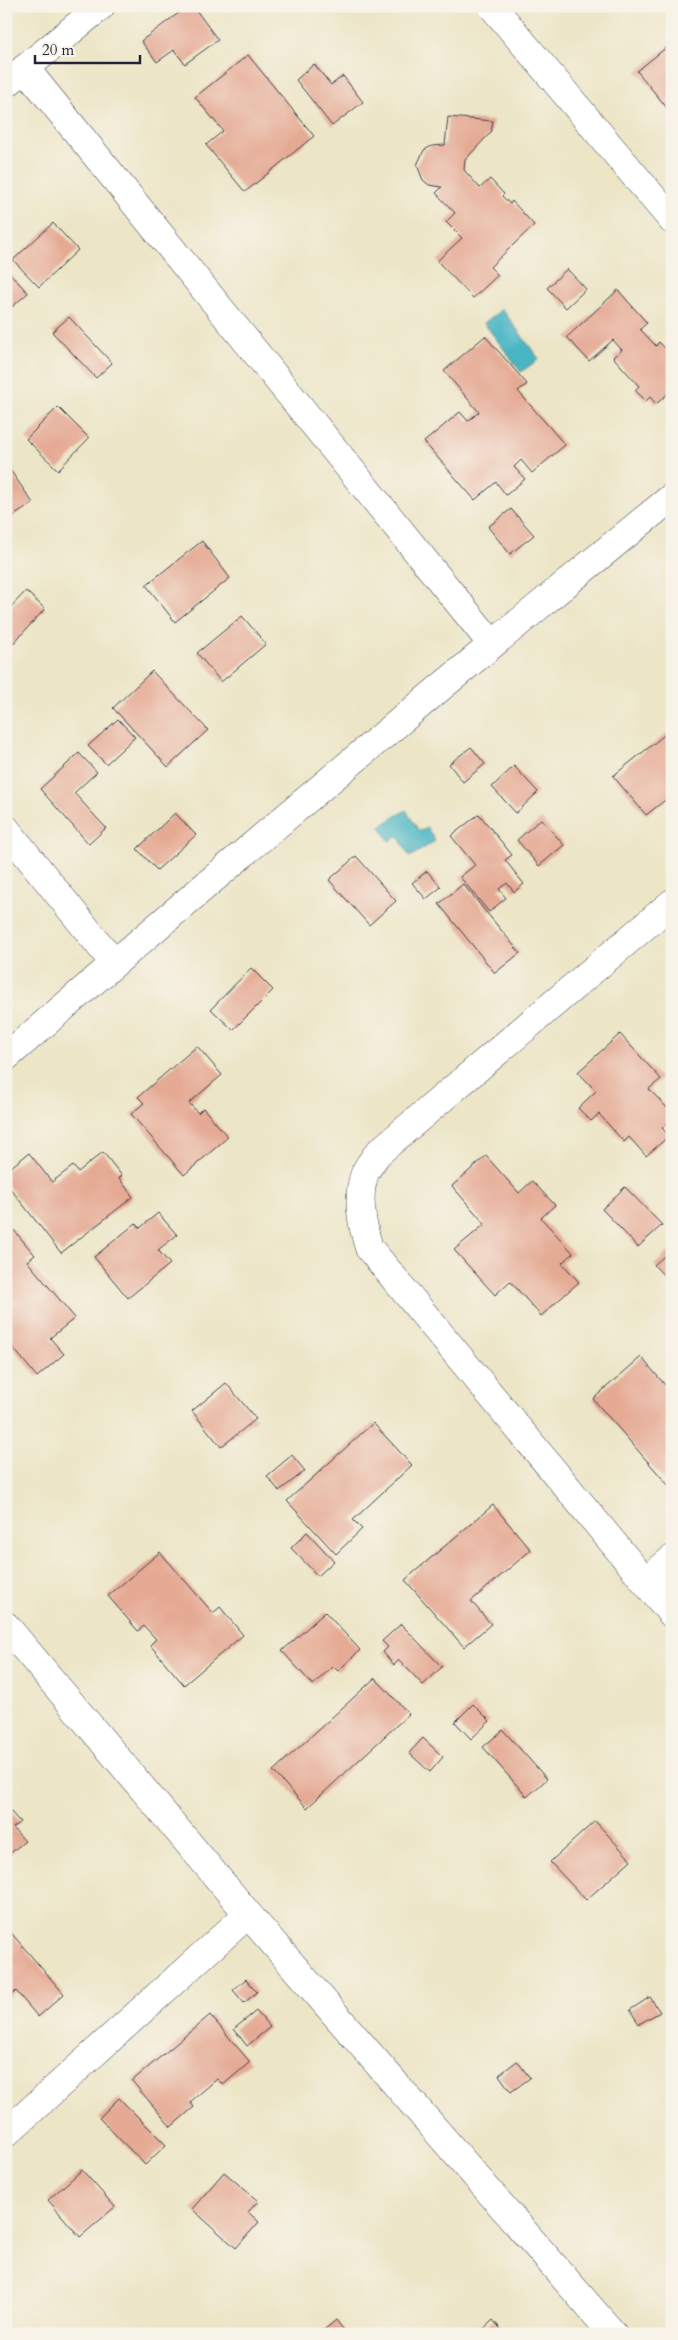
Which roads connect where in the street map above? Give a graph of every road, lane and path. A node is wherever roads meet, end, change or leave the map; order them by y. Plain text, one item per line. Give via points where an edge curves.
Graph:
1 (101, 6) edge
2 (492, 6) edge
3 (16, 76) edge
4 (672, 220) edge
5 (672, 496) edge
6 (492, 644) junction
7 (6, 829) edge
8 (672, 903) edge
9 (114, 963) junction
10 (6, 1057) edge
11 (672, 1559) edge
12 (646, 1581) junction
13 (672, 1614) edge
14 (6, 1626) edge
15 (248, 1914) junction
16 (6, 2133) edge
17 (613, 2334) edge

1 - 3 street
2 - 4 street
3 - 6 street
5 - 6 street
6 - 9 street
7 - 9 street
8 - 12 street via 378,1153 365,1174 361,1198 361,1222 369,1248
9 - 10 street
11 - 12 street
12 - 13 street
14 - 15 street
15 - 16 street
15 - 17 street

